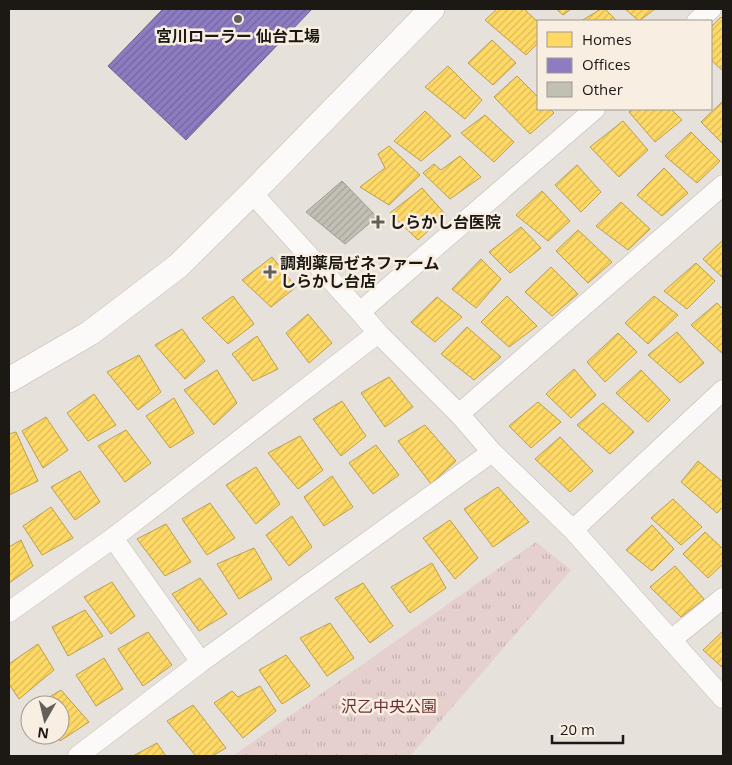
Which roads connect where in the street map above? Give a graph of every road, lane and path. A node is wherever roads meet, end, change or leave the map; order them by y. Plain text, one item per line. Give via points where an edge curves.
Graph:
1 (432, 9) edge
2 (712, 9) edge
3 (698, 20) edge
4 (594, 110) edge
5 (723, 184) edge
6 (252, 193) junction
7 (360, 312) junction
8 (378, 333) junction
9 (9, 380) edge
10 (723, 390) edge
11 (459, 414) junction
12 (492, 452) junction
13 (573, 530) junction
14 (113, 538) junction
15 (723, 598) edge
16 (9, 612) edge
17 (670, 640) junction
18 (201, 662) junction
19 (723, 698) edge
20 (78, 756) edge

1 - 6 street
2 - 3 street
4 - 7 street
5 - 11 street
6 - 7 street
6 - 9 street via 178,266 90,333
7 - 8 street
8 - 11 street
8 - 14 street
10 - 13 street
11 - 12 street
12 - 13 street
12 - 18 street
13 - 17 street
14 - 16 street
14 - 18 street
15 - 17 street
17 - 19 street
18 - 20 street

